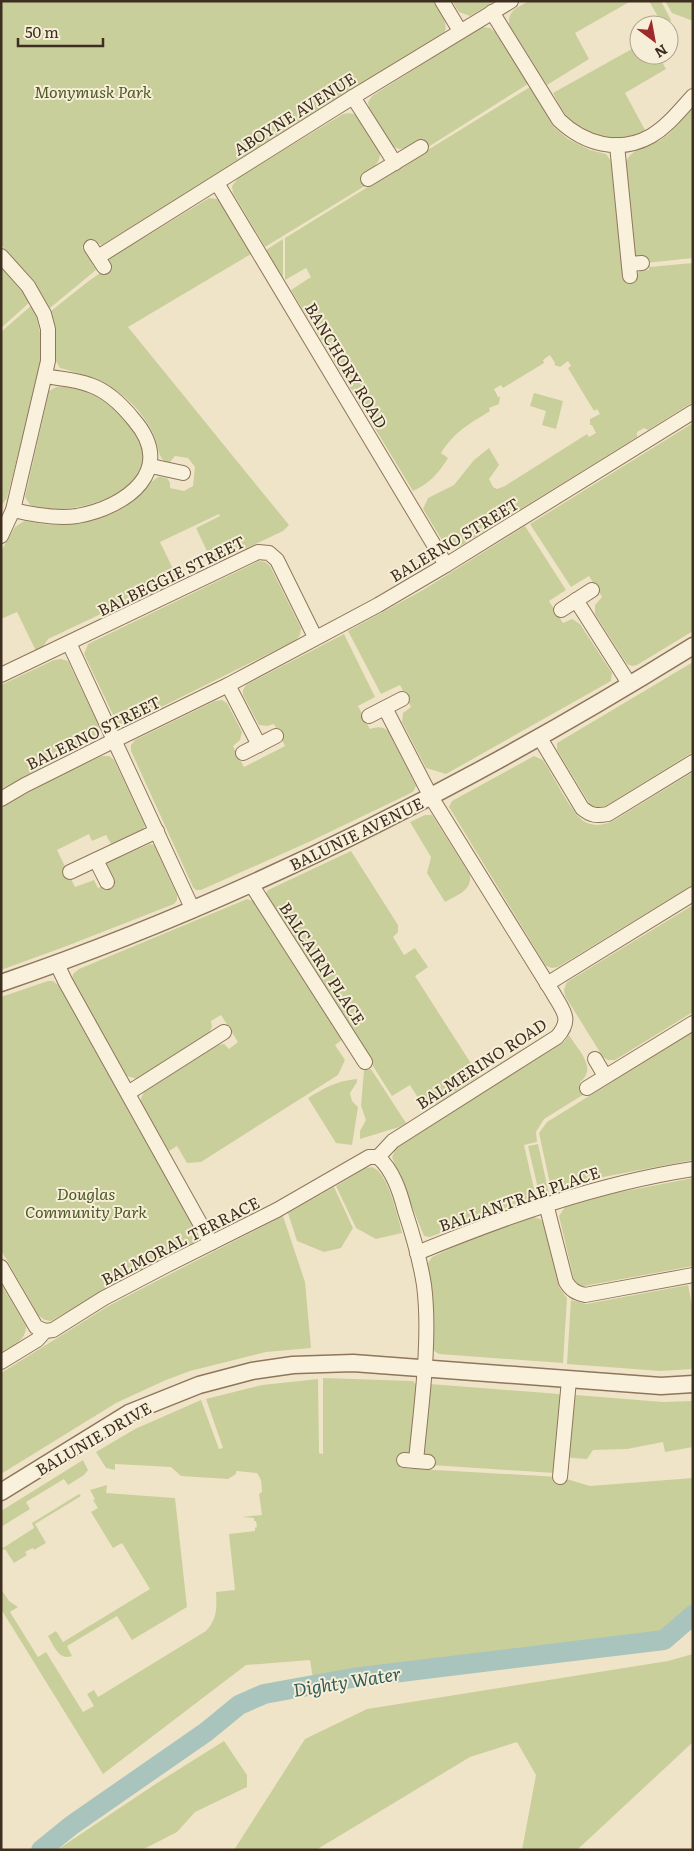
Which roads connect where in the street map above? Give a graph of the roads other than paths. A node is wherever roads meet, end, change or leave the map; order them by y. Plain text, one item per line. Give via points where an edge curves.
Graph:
1 (442, 1) edge
2 (511, 1) edge
3 (492, 12) junction
4 (460, 30) junction
5 (693, 96) edge
6 (353, 97) junction
7 (617, 145) junction
8 (421, 147) dead end
9 (395, 163) junction
10 (368, 179) dead end
11 (217, 182) junction
12 (1, 256) edge
13 (98, 257) dead end
14 (634, 268) dead end
15 (45, 376) junction
16 (693, 412) edge
17 (151, 466) junction
18 (183, 473) dead end
19 (13, 510) junction
20 (1, 536) edge
21 (446, 565) junction
22 (592, 590) dead end
23 (576, 600) junction
24 (561, 610) dead end
25 (315, 637) junction
26 (69, 643) junction
27 (693, 646) edge
28 (1, 675) edge
29 (228, 685) junction
30 (630, 685) junction
31 (402, 699) dead end
32 (385, 708) junction
33 (370, 716) dead end
34 (276, 736) dead end
35 (540, 738) junction
36 (114, 740) junction
37 (259, 745) junction
38 (243, 753) dead end
39 (693, 762) edge
40 (431, 797) junction
41 (1, 799) edge
42 (157, 831) junction
43 (96, 860) junction
44 (70, 872) dead end
45 (107, 882) dead end
46 (251, 884) junction
47 (693, 894) edge
48 (193, 910) junction
49 (57, 964) junction
50 (1, 983) edge
51 (547, 984) junction
52 (693, 1022) edge
53 (224, 1032) dead end
54 (595, 1059) dead end
55 (365, 1062) dead end
56 (605, 1076) junction
57 (587, 1088) dead end
58 (128, 1093) junction
59 (378, 1157) junction
60 (693, 1169) edge
61 (546, 1204) junction
62 (212, 1243) junction
63 (417, 1253) junction
64 (1, 1267) edge
65 (693, 1275) edge
66 (45, 1331) junction
67 (1, 1362) edge
68 (424, 1368) junction
69 (569, 1380) junction
70 (693, 1384) edge
71 (416, 1461) dead end
72 (560, 1477) dead end
73 (1, 1492) edge

1 - 4 street
2 - 3 street, ABOYNE AVENUE
3 - 4 street, ABOYNE AVENUE
3 - 7 street via 559,120 569,130 598,144
4 - 6 street, ABOYNE AVENUE
5 - 7 street via 651,136
6 - 9 street
6 - 11 street, ABOYNE AVENUE
7 - 14 street
8 - 9 street
9 - 10 street
11 - 13 street, ABOYNE AVENUE
11 - 21 street, BANCHORY ROAD
12 - 15 street via 28,286 44,314 48,329
15 - 17 street via 91,385 110,396 141,428 150,447
15 - 19 street
16 - 21 street, BALERNO STREET
17 - 18 street
17 - 19 street via 141,484 125,498 103,508 77,516 50,517
19 - 20 street
21 - 25 street, BALERNO STREET
22 - 23 street
23 - 24 street
23 - 30 street
25 - 26 street, BALBEGGIE STREET via 277,560 269,553 258,552
25 - 29 street, BALERNO STREET
26 - 28 street, BALBEGGIE STREET
26 - 36 street
27 - 30 street, BALUNIE AVENUE
29 - 36 street, BALERNO STREET
29 - 37 street
30 - 35 street, BALUNIE AVENUE
31 - 32 street
32 - 33 street
32 - 40 street, BALMERINO ROAD
34 - 37 street
35 - 39 street via 582,808 599,816 608,814
35 - 40 street, BALUNIE AVENUE
36 - 41 street, BALERNO STREET
36 - 42 street
37 - 38 street
40 - 46 street, BALUNIE AVENUE
40 - 51 street, BALMERINO ROAD
42 - 43 street
42 - 48 street
43 - 44 street
43 - 45 street
46 - 48 street, BALUNIE AVENUE
46 - 55 street, BALCAIRN PLACE
47 - 51 street
48 - 49 street, BALUNIE AVENUE
49 - 50 street, BALUNIE AVENUE
49 - 58 street
51 - 59 street, BALMERINO ROAD via 565,1014 564,1029 557,1037 393,1141
52 - 56 street
53 - 58 street
54 - 56 street
56 - 57 street
58 - 62 street
59 - 62 street, BALMORAL TERRACE via 368,1157
59 - 63 street via 386,1164 401,1196
60 - 61 street, BALLANTRAE PLACE via 606,1186
61 - 63 street, BALLANTRAE PLACE
61 - 65 street via 566,1282 576,1293 585,1295
62 - 66 street, BALMORAL TERRACE via 166,1264 53,1330
63 - 68 street via 426,1316
64 - 66 street via 36,1327
66 - 67 street, BALMORAL TERRACE via 37,1340
68 - 69 street, BALUNIE DRIVE
68 - 71 street
68 - 73 street, BALUNIE DRIVE via 353,1363 293,1365 252,1371 199,1385 130,1414
69 - 70 street, BALUNIE DRIVE via 661,1386
69 - 72 street

